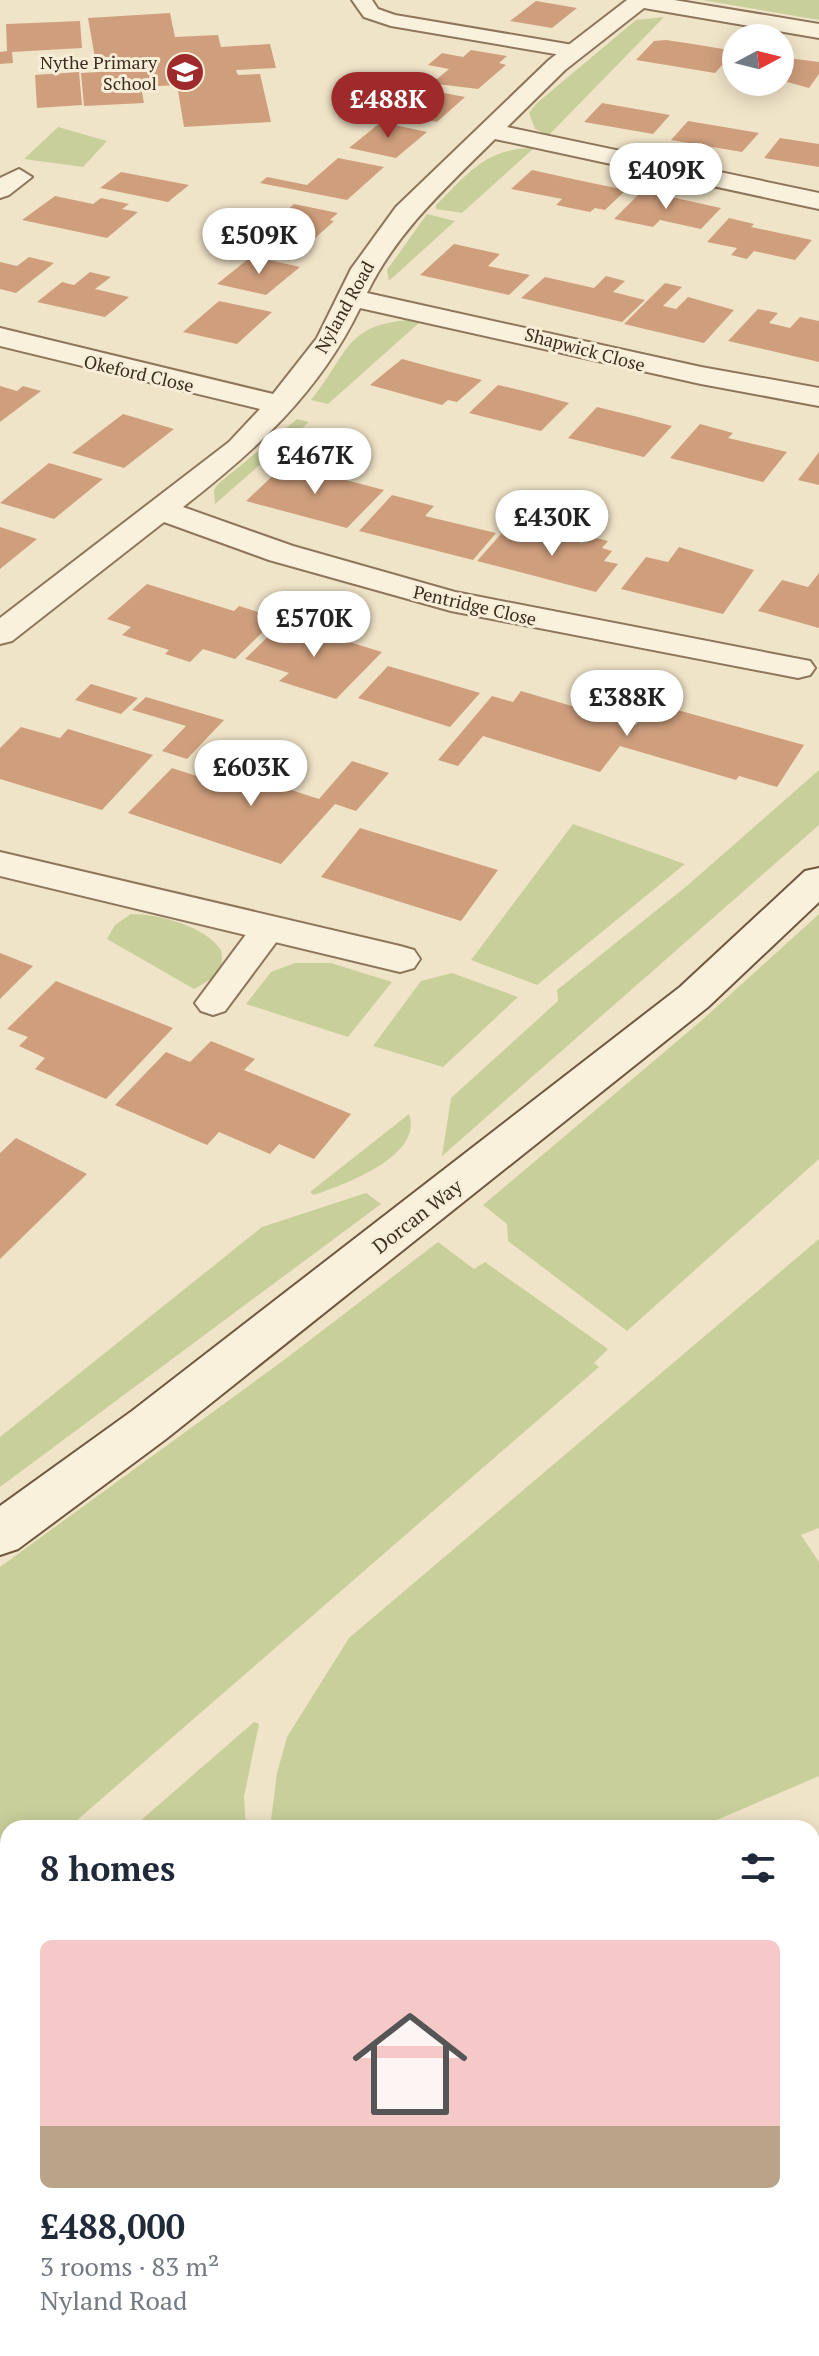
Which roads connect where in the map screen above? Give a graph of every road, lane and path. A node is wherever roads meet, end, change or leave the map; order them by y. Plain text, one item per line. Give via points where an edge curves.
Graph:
1 (362, 0) edge
2 (640, 0) edge
3 (819, 31) edge
4 (573, 51) junction
5 (491, 131) junction
6 (819, 201) edge
7 (352, 298) junction
8 (0, 337) edge
9 (819, 397) edge
10 (280, 405) junction
11 (161, 510) junction
12 (0, 633) edge
13 (798, 668) dead end
14 (0, 864) edge
15 (819, 880) edge
16 (268, 929) junction
17 (400, 959) dead end
18 (213, 1003) dead end
19 (0, 1534) edge

1 - 4 lane via 371,13 391,20
2 - 3 street
2 - 4 street, Nyland Road
4 - 5 street, Nyland Road
5 - 6 street
5 - 7 street, Nyland Road via 383,239
7 - 9 street, Shapwick Close via 485,323 679,373
7 - 10 street, Nyland Road via 330,340
8 - 10 street, Okeford Close
10 - 11 street, Nyland Road via 240,448
11 - 12 street, Nyland Road
11 - 13 street, Pentridge Close via 281,553 451,601
14 - 16 street
15 - 19 street, Dorcan Way via 694,997 149,1425
16 - 17 street
16 - 18 lane

